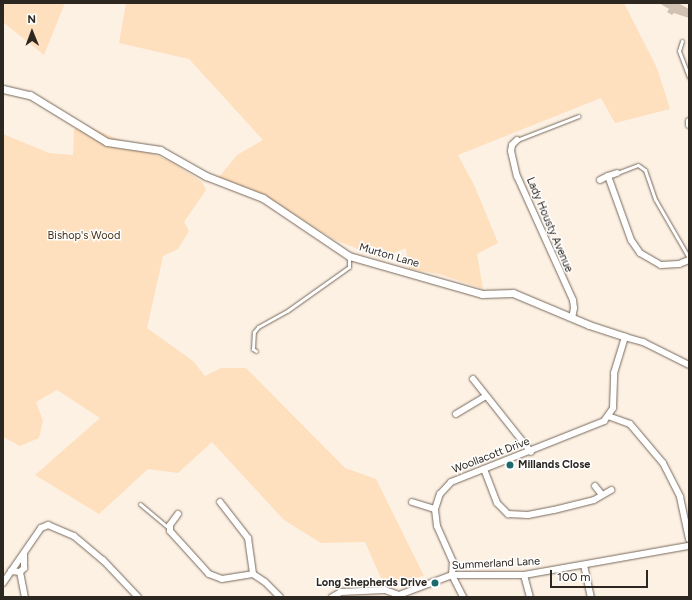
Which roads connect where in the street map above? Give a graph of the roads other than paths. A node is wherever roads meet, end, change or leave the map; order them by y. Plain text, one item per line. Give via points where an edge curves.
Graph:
1 (682, 41) dead end
2 (689, 77) edge
3 (3, 89) edge
4 (579, 116) dead end
5 (689, 121) edge
6 (689, 125) edge
7 (517, 140) joint
8 (617, 173) joint
9 (608, 176) junction
10 (600, 180) dead end
11 (349, 256) junction
12 (689, 259) edge
13 (572, 318) junction
14 (625, 337) junction
15 (256, 351) dead end
16 (689, 365) edge
17 (473, 379) dead end
18 (486, 396) junction
19 (456, 414) dead end
20 (608, 416) junction
21 (531, 452) junction
22 (484, 469) junction
23 (595, 486) dead end
24 (611, 490) dead end
25 (602, 495) junction
26 (220, 502) dead end
27 (412, 502) dead end
28 (140, 504) dead end
29 (435, 509) junction
30 (178, 514) dead end
31 (169, 528) junction
32 (689, 539) edge
33 (689, 546) edge
34 (24, 554) junction
35 (584, 565) junction
36 (11, 572) junction
37 (20, 572) junction
38 (253, 574) junction
39 (452, 574) junction
40 (524, 575) junction
41 (3, 583) edge
42 (399, 596) edge
43 (25, 597) edge
44 (138, 597) edge
45 (280, 597) edge
46 (332, 597) edge
47 (463, 597) edge
48 (530, 597) edge
49 (591, 597) edge

1 - 2 lane via 679,51
3 - 11 street, Murton Lane via 30,95 106,142 160,150 206,176 263,198
4 - 7 lane
5 - 6 street
7 - 13 street, Lady Housty Avenue via 511,151 517,176 573,300
8 - 9 street
8 - 12 lane via 638,165 645,170 655,199
9 - 10 street
9 - 12 street via 631,240 640,253 661,265 679,264
11 - 13 street, Murton Lane via 482,294 513,293
11 - 15 lane via 349,267 287,311 258,327 254,332 253,349
13 - 14 street, Murton Lane
14 - 16 street, Murton Lane via 643,342
14 - 20 street via 614,373 613,408
17 - 18 street
18 - 19 street
18 - 21 street
20 - 21 street, Woollacott Drive via 604,421
20 - 32 street via 630,424 663,463 680,497
21 - 22 street, Woollacott Drive
22 - 25 street via 497,503 508,514 528,515 594,500
22 - 29 street, Woollacott Drive via 451,482 440,494
23 - 25 street
24 - 25 street
26 - 38 street via 248,538
27 - 29 street
28 - 31 lane
29 - 39 street via 437,526 453,562
30 - 31 street
31 - 38 street via 212,576 222,578
33 - 35 street, Summerland Lane
34 - 36 street
34 - 37 street via 26,562
34 - 44 street via 41,528 48,525 56,528 74,536 103,560
35 - 40 street, Summerland Lane
35 - 49 street
36 - 37 street
36 - 41 street
37 - 43 street
38 - 45 street
39 - 40 street, Summerland Lane
39 - 42 street, Summerland Lane
39 - 47 street
40 - 48 street
42 - 46 street, Summerland Lane via 385,590 341,592

